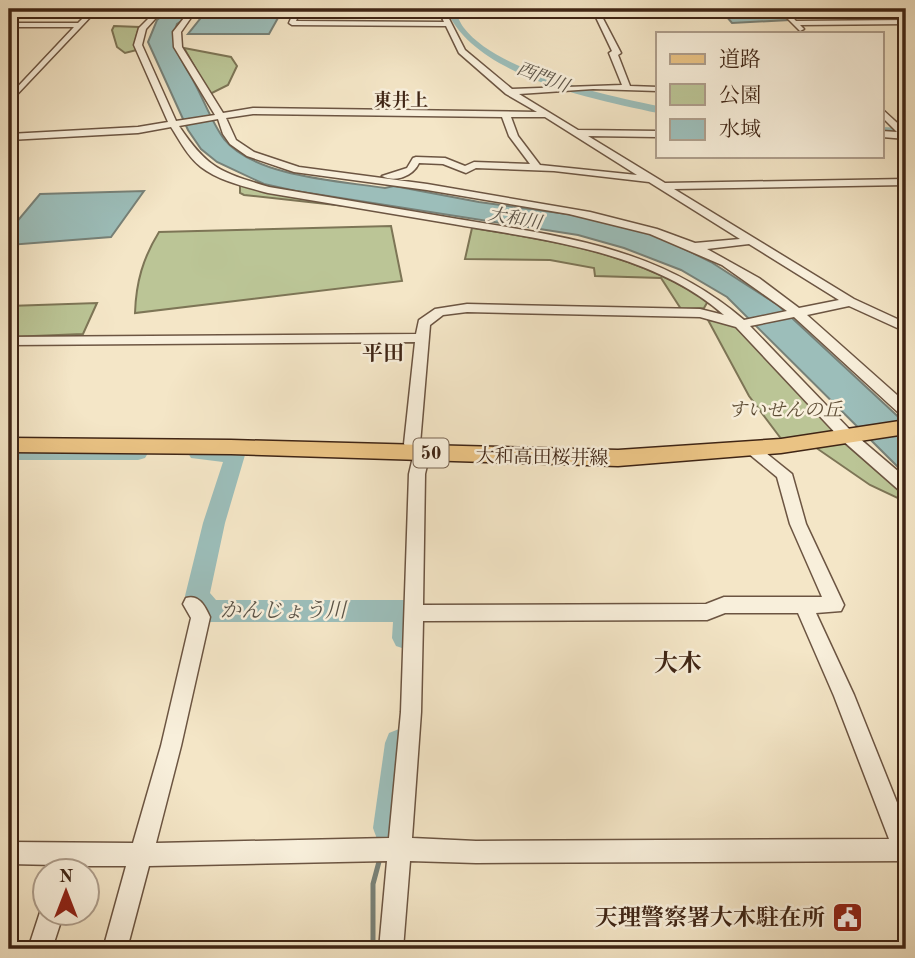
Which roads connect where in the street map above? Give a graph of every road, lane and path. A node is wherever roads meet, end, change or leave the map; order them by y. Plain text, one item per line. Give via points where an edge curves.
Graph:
1 (95, 9) edge
2 (161, 9) edge
3 (194, 9) edge
4 (298, 9) edge
5 (441, 9) edge
6 (595, 9) edge
7 (780, 9) edge
8 (906, 22) edge
9 (794, 23) junction
10 (447, 24) junction
11 (9, 25) edge
12 (79, 25) junction
13 (803, 32) edge
14 (627, 89) junction
15 (656, 89) edge
16 (509, 92) junction
17 (9, 101) edge
18 (884, 114) edge
19 (506, 115) junction
20 (544, 115) junction
21 (219, 116) junction
22 (174, 124) junction
23 (575, 133) junction
24 (904, 133) edge
25 (656, 134) edge
26 (884, 134) edge
27 (9, 137) edge
28 (538, 168) junction
29 (357, 178) junction
30 (906, 182) edge
31 (657, 183) junction
32 (749, 241) junction
33 (694, 247) junction
34 (713, 300) junction
35 (850, 302) junction
36 (700, 313) junction
37 (799, 314) junction
38 (743, 324) junction
39 (906, 328) edge
40 (422, 338) junction
41 (9, 341) edge
42 (906, 411) edge
43 (906, 427) edge
44 (850, 435) junction
45 (9, 445) edge
46 (751, 449) junction
47 (419, 453) junction
48 (906, 487) edge
49 (192, 604) dead end
50 (803, 604) junction
51 (414, 613) junction
52 (398, 849) junction
53 (906, 850) edge
54 (9, 853) edge
55 (139, 855) junction
56 (32, 856) edge
57 (102, 858) edge
58 (47, 926) edge
59 (40, 949) edge
60 (115, 949) edge
61 (391, 949) edge

1 - 12 street
2 - 22 street via 143,28 138,45
3 - 21 street via 177,32 178,47
4 - 10 street via 292,23
5 - 10 street
6 - 14 street via 612,38
7 - 9 street
8 - 9 street
9 - 13 street
10 - 16 street via 465,55
11 - 12 street
12 - 17 street
14 - 15 street
14 - 16 street
16 - 20 street
18 - 24 street
19 - 20 street
19 - 21 street via 330,110
19 - 28 street via 514,136
20 - 23 street
21 - 22 street
21 - 29 street via 234,143 269,160
22 - 27 street via 111,133
22 - 34 street via 205,166 250,186 561,239 660,270
23 - 25 street
23 - 31 street
24 - 26 street
28 - 29 street via 474,165 466,170 445,161 416,160 411,170 401,175
28 - 31 street
29 - 33 street via 561,209 638,227
30 - 31 street
31 - 32 street
32 - 33 street
32 - 35 street
33 - 37 street via 760,282
34 - 36 street via 710,310
34 - 38 street
35 - 37 street
35 - 39 street
36 - 38 street
36 - 40 street via 467,308 439,312 424,323
37 - 38 street
37 - 42 street
38 - 44 street
40 - 41 street
40 - 47 street via 412,444
43 - 44 main road, 大和高田桜井線 / 50
44 - 46 main road, 大和高田桜井線 / 50
44 - 48 street
45 - 47 main road, 大和高田桜井線 / 50
46 - 47 main road, 大和高田桜井線 / 50 via 618,458
46 - 50 street via 784,474 798,524 835,605
47 - 51 street
49 - 55 street via 201,617
50 - 51 street via 724,605 707,612
50 - 53 street via 845,695
51 - 52 street via 411,723
52 - 53 street
52 - 55 street
52 - 61 street
54 - 56 street
55 - 57 street
55 - 60 street
58 - 59 street

